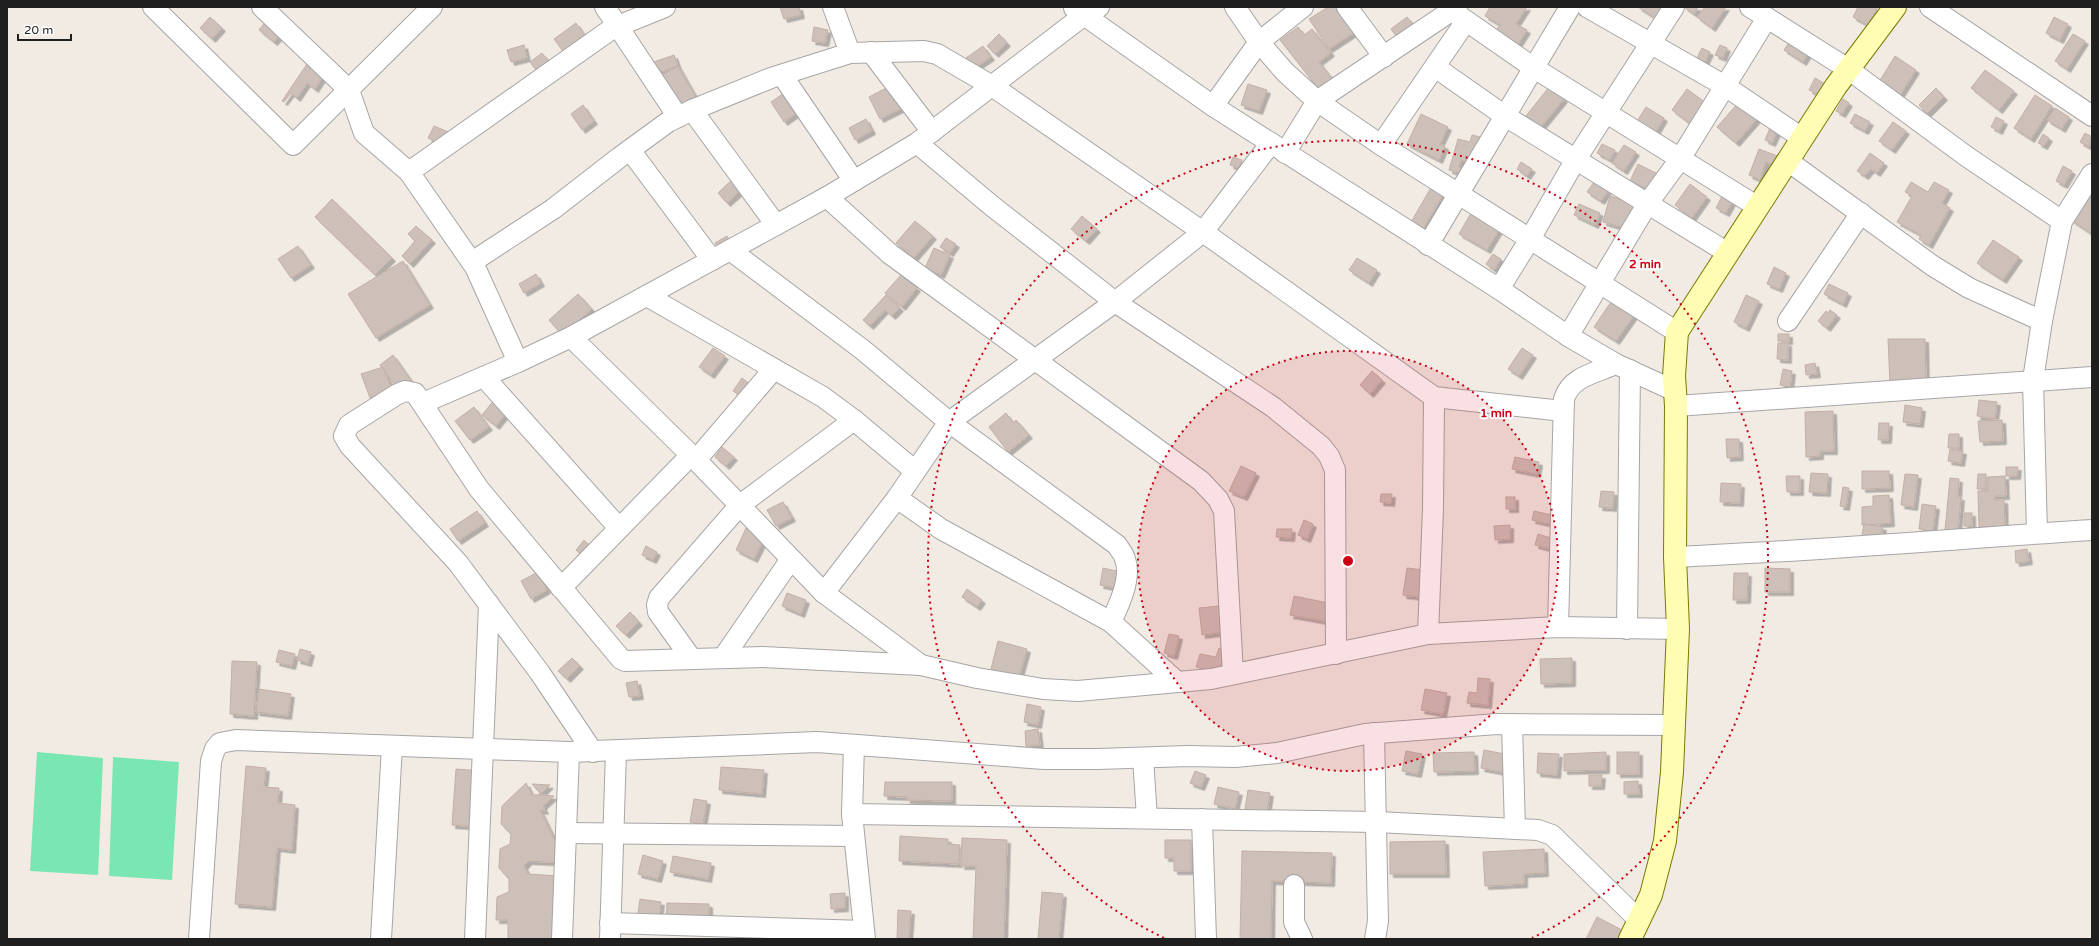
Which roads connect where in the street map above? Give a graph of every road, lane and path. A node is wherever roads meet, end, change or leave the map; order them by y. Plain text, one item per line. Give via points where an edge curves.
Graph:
1 (153, 7) edge
2 (262, 7) edge
3 (432, 7) edge
4 (605, 7) edge
5 (665, 7) edge
6 (833, 7) edge
7 (1234, 7) edge
8 (1303, 7) edge
9 (1346, 7) edge
10 (1570, 7) edge
11 (1588, 7) edge
12 (1674, 7) edge
13 (1750, 7) edge
14 (1894, 7) edge
15 (1930, 7) edge
16 (1085, 10) edge
17 (1456, 12) edge
18 (1767, 18) junction
19 (617, 26) junction
20 (1259, 42) junction
21 (1651, 44) junction
22 (871, 52) junction
23 (850, 53) junction
24 (1384, 57) junction
25 (1434, 67) junction
26 (1534, 68) junction
27 (1848, 69) junction
28 (782, 75) junction
29 (992, 86) junction
30 (1725, 86) junction
31 (349, 90) junction
32 (1317, 101) junction
33 (1213, 106) junction
34 (1607, 112) junction
35 (685, 113) junction
36 (1505, 116) junction
37 (2092, 116) edge
38 (925, 138) junction
39 (1802, 138) junction
40 (1381, 145) junction
41 (1278, 148) junction
42 (630, 150) junction
43 (1576, 159) junction
44 (1680, 159) junction
45 (1788, 161) junction
46 (410, 172) junction
47 (2092, 174) edge
48 (854, 181) junction
49 (1458, 194) junction
50 (827, 197) junction
51 (1648, 204) junction
52 (1758, 207) junction
53 (1860, 213) junction
54 (2062, 221) junction
55 (776, 225) junction
56 (1203, 232) junction
57 (1530, 239) junction
58 (1428, 245) junction
59 (730, 250) junction
60 (1728, 253) junction
61 (712, 260) junction
62 (472, 262) junction
63 (1600, 284) junction
64 (1498, 289) junction
65 (647, 296) junction
66 (1115, 302) junction
67 (1788, 321) dead end
68 (2042, 321) junction
69 (1677, 332) junction
70 (1568, 336) junction
71 (571, 337) junction
72 (1035, 361) junction
73 (518, 362) junction
74 (1623, 367) junction
75 (774, 368) junction
76 (484, 377) junction
77 (2092, 377) edge
78 (2033, 380) junction
79 (1434, 397) junction
80 (1676, 399) junction
81 (423, 403) junction
82 (1563, 411) junction
83 (854, 420) junction
84 (949, 422) junction
85 (693, 457) junction
86 (915, 471) junction
87 (897, 498) junction
88 (740, 505) junction
89 (619, 528) junction
90 (2092, 530) edge
91 (2037, 533) junction
92 (1675, 557) junction
93 (791, 559) junction
94 (561, 588) junction
95 (824, 593) junction
96 (489, 604) junction
97 (1111, 622) junction
98 (1558, 627) junction
99 (1627, 628) junction
100 (1678, 629) junction
101 (1428, 634) junction
102 (1336, 654) junction
103 (691, 658) junction
104 (724, 658) junction
105 (921, 665) junction
106 (1233, 674) junction
107 (1177, 682) junction
108 (1512, 724) junction
109 (1674, 725) junction
110 (1374, 733) junction
111 (854, 745) junction
112 (392, 746) junction
113 (483, 750) junction
114 (616, 751) junction
115 (569, 752) junction
116 (593, 752) junction
117 (1143, 758) junction
118 (852, 814) junction
119 (1147, 818) junction
120 (1202, 819) junction
121 (1377, 822) junction
122 (1515, 829) junction
123 (566, 833) junction
124 (613, 835) junction
125 (854, 836) junction
126 (1294, 885) dead end
127 (1634, 930) edge
128 (610, 931) edge
129 (738, 933) edge
130 (864, 935) edge
131 (199, 939) edge
132 (381, 939) edge
133 (475, 939) edge
134 (562, 939) edge
135 (1206, 939) edge
136 (1302, 939) edge
137 (1374, 939) edge

1 - 31 street via 293,145
2 - 31 street
3 - 31 street
4 - 19 street
5 - 19 street
6 - 23 street
7 - 20 street
8 - 20 street
9 - 24 street
10 - 26 street
11 - 21 street
12 - 21 street
13 - 18 street
14 - 27 main road
15 - 37 street
16 - 29 street
16 - 33 street
17 - 24 street
17 - 25 street
17 - 26 street
18 - 27 street
18 - 30 street
19 - 35 street
19 - 46 street
20 - 32 street via 1285,72
20 - 33 street
21 - 30 street
21 - 34 street
22 - 23 street
22 - 29 street via 924,51 937,54
22 - 38 street
23 - 28 street
24 - 32 street
25 - 36 street
25 - 40 street
26 - 34 street
26 - 36 street
27 - 39 main road
27 - 54 street via 1966,156
28 - 35 street
28 - 48 street
29 - 38 street
29 - 56 street
30 - 39 street
30 - 44 street
31 - 46 street via 364,133
32 - 40 street
32 - 41 street
33 - 41 street
34 - 43 street
34 - 44 street
35 - 42 street
35 - 55 street
36 - 43 street
36 - 49 street
38 - 48 street
38 - 66 street via 992,206
39 - 45 main road
40 - 49 street
41 - 56 street
41 - 58 street
42 - 61 street
42 - 62 street via 553,209
43 - 51 street
43 - 57 street
44 - 51 street
44 - 52 street
45 - 52 main road
45 - 53 street
46 - 62 street
47 - 54 street
48 - 50 street
49 - 57 street
49 - 58 street
50 - 55 street
50 - 72 street via 890,254
51 - 60 street
51 - 63 street
52 - 60 main road
53 - 67 street
53 - 68 street via 1969,288
54 - 68 street
55 - 59 street
56 - 66 street
56 - 79 street
57 - 63 street
57 - 64 street
58 - 64 street
59 - 61 street
59 - 84 street via 863,350
60 - 69 main road
61 - 65 street
62 - 73 street
63 - 69 street
63 - 70 street
64 - 70 street
65 - 71 street
65 - 75 street
66 - 72 street
66 - 102 street via 1272,407 1321,446 1329,456 1335,470 1337,492
68 - 78 street
69 - 80 main road
70 - 74 street
71 - 73 street
71 - 85 street
72 - 84 street
72 - 106 street via 1201,482 1218,499 1224,511
73 - 76 street
74 - 80 street
74 - 82 street via 1570,385 1564,399
74 - 99 street
75 - 83 street via 823,397
75 - 85 street
76 - 81 street
76 - 89 street
77 - 78 street
78 - 80 street
78 - 91 street
79 - 82 street
79 - 101 street
80 - 92 main road
81 - 94 street via 479,489
81 - 96 street via 416,393 405,391 349,425 344,436 382,483 458,563
82 - 98 street
83 - 86 street
83 - 88 street
84 - 86 street
84 - 97 street via 1116,545 1125,559 1126,575
85 - 88 street
85 - 89 street
86 - 87 street
87 - 95 street
87 - 97 street via 941,529
88 - 93 street
88 - 103 street via 666,589 657,605 658,612
89 - 94 street
90 - 91 street
91 - 92 street
92 - 100 main road
93 - 95 street
93 - 104 street
94 - 103 street via 621,659 631,662
95 - 105 street
96 - 113 street
96 - 116 street via 540,673
97 - 107 street
98 - 99 street
98 - 101 street
99 - 100 street
100 - 109 main road
101 - 102 street
102 - 106 street
103 - 104 street
104 - 105 street via 763,657
105 - 107 street via 977,678 1078,692
106 - 107 street
108 - 109 street
108 - 110 street
108 - 122 street
109 - 127 main road via 1664,842 1651,894
110 - 117 street via 1277,753 1235,757
110 - 121 street
111 - 114 street via 810,742
111 - 117 street via 1044,759
111 - 118 street
112 - 113 street
112 - 131 street via 236,740 220,743 211,762
112 - 132 street
113 - 115 street
113 - 133 street
114 - 116 street
114 - 124 street
115 - 116 street
115 - 123 street
117 - 119 street
118 - 119 street
118 - 125 street
119 - 120 street
120 - 121 street
120 - 135 street
121 - 122 street
121 - 137 street via 1378,921
122 - 127 street via 1538,830 1552,836
123 - 124 street
123 - 134 street
124 - 125 street
124 - 128 street
125 - 130 street
126 - 136 street via 1294,922
128 - 129 street
129 - 130 street

